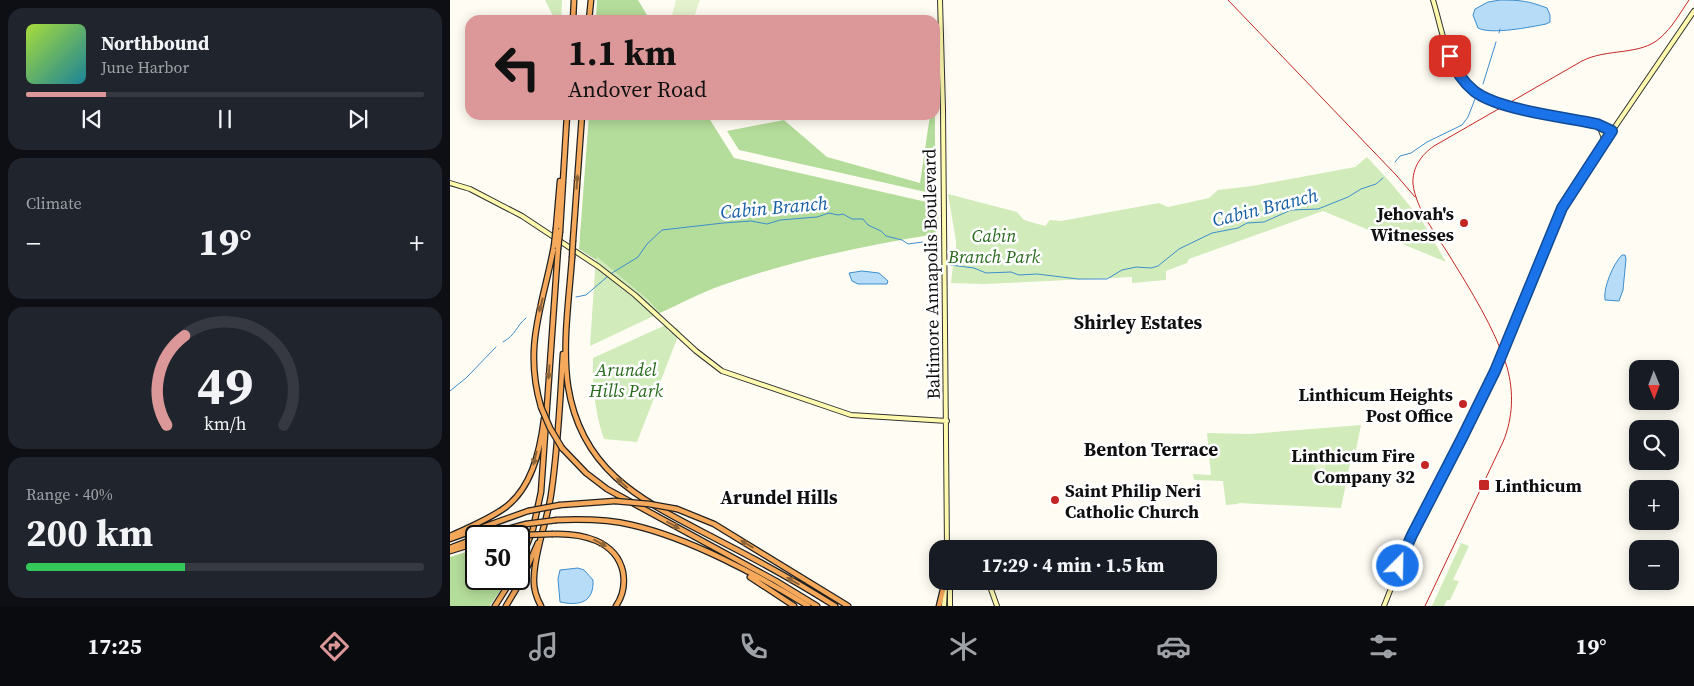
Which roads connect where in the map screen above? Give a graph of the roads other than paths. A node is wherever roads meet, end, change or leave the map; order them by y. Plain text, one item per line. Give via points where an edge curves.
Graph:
1 (574, 0) edge
2 (591, 0) edge
3 (940, 0) edge
4 (1433, 0) edge
5 (1694, 11) edge
6 (573, 15) edge
7 (590, 15) edge
8 (567, 120) edge
9 (582, 120) edge
10 (1599, 125) junction
11 (1612, 131) junction
12 (1605, 142) junction
13 (450, 183) edge
14 (558, 229) junction
15 (569, 303) junction
16 (548, 393) junction
17 (946, 421) junction
18 (551, 494) junction
19 (522, 525) edge
20 (530, 535) edge
21 (450, 537) edge
22 (530, 539) edge
23 (947, 540) edge
24 (465, 543) edge
25 (465, 546) edge
26 (450, 549) edge
27 (703, 551) junction
28 (816, 586) junction
29 (505, 590) edge
30 (943, 590) edge
31 (945, 590) edge
32 (950, 590) edge
33 (991, 590) edge
34 (495, 606) edge
35 (506, 606) edge
36 (541, 606) edge
37 (616, 606) edge
38 (794, 606) edge
39 (808, 606) edge
40 (817, 606) edge
41 (835, 606) edge
42 (848, 606) edge
43 (853, 606) edge
44 (939, 606) edge
45 (944, 606) edge
46 (950, 606) edge
47 (997, 606) edge
48 (1384, 606) edge

1 - 6 highway
2 - 7 highway
3 - 17 main road, Baltimore Annapolis Boulevard
4 - 10 main road via 1452,61 1460,76 1474,90 1504,105
5 - 11 main road
8 - 14 highway
15 -> 9 highway, bridge
10 - 11 main road
10 - 12 main road
11 - 12 main road
12 - 48 main road via 1562,208 1495,371 1409,541
13 - 17 main road via 470,189 508,209 592,262 635,295 722,372 851,415
14 -> 16 highway, bridge
14 -> 40 highway, bridge via 533,344 534,375 541,407 562,448 586,474 607,489
15 - 18 highway
41 -> 15 highway via 647,502 604,465 583,434 571,400 566,365
16 -> 21 highway via 535,462 522,490 504,509
16 - 22 highway via 541,492
17 - 23 main road, Baltimore Annapolis Boulevard
18 - 35 highway via 530,563
18 - 36 highway via 534,574 535,594
19 - 27 highway, bridge via 556,520 632,525
20 -> 37 highway, bridge via 573,535 604,544 621,565 624,577 623,591
28 -> 21 highway, bridge via 714,524 678,509 648,504 615,501 560,505 528,511
24 - 26 highway
25 - 26 highway
27 - 38 highway
27 - 39 highway
28 - 42 highway
28 - 43 highway
29 - 34 highway
30 - 44 highway
31 - 45 main road
32 - 46 main road
33 - 47 main road

